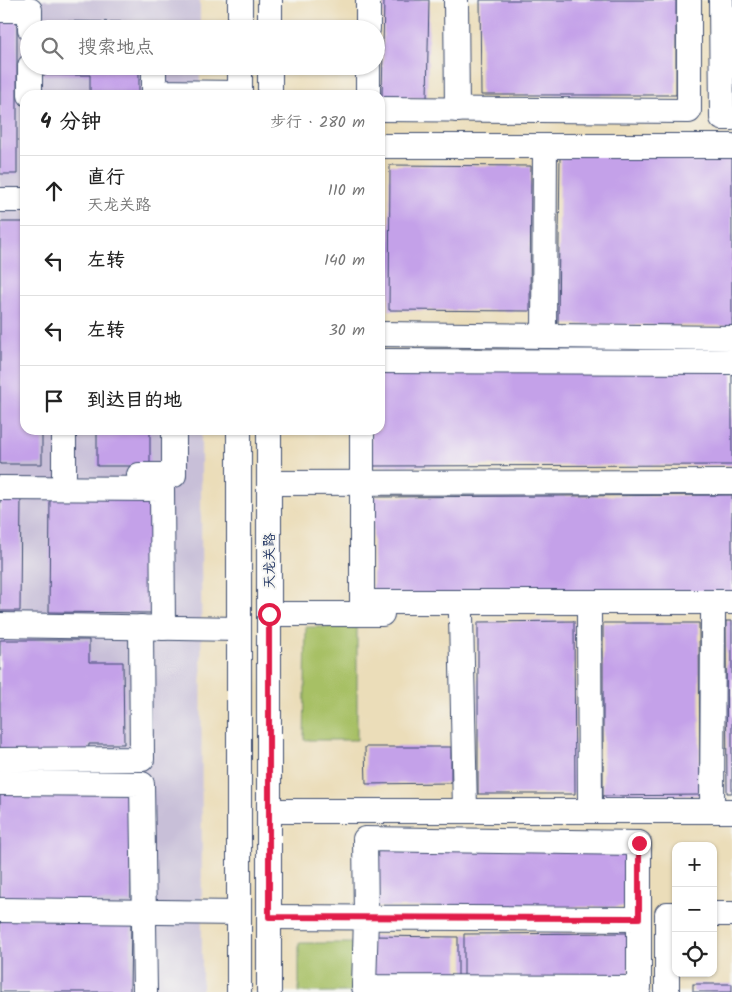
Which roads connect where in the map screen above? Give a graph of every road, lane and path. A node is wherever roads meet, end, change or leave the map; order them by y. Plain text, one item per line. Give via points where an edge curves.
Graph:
1 (240, 0) edge
2 (270, 0) edge
3 (368, 0) edge
4 (456, 0) edge
5 (688, 0) edge
6 (721, 0) edge
7 (0, 10) edge
8 (30, 20) edge
9 (240, 20) edge
10 (270, 20) edge
11 (368, 20) edge
12 (727, 25) edge
13 (30, 75) edge
14 (154, 75) edge
15 (240, 75) edge
16 (270, 75) edge
17 (368, 75) edge
18 (30, 90) edge
19 (154, 90) edge
20 (240, 90) edge
21 (270, 90) edge
22 (368, 90) edge
23 (385, 110) edge
24 (457, 110) junction
25 (732, 118) edge
26 (385, 146) edge
27 (545, 146) junction
28 (732, 146) edge
29 (0, 200) edge
30 (20, 200) edge
31 (385, 334) edge
32 (544, 336) junction
33 (732, 338) edge
34 (385, 361) edge
35 (732, 362) edge
36 (64, 435) edge
37 (174, 435) edge
38 (240, 435) edge
39 (269, 435) edge
40 (362, 435) edge
41 (0, 474) edge
42 (64, 475) junction
43 (732, 482) edge
44 (269, 483) junction
45 (362, 483) junction
46 (0, 488) edge
47 (732, 602) edge
48 (269, 614) junction
49 (461, 615) junction
50 (589, 616) junction
51 (722, 616) edge
52 (0, 625) edge
53 (152, 627) junction
54 (239, 629) junction
55 (0, 760) edge
56 (0, 783) edge
57 (269, 811) junction
58 (465, 811) junction
59 (590, 811) junction
60 (722, 811) edge
61 (0, 910) edge
62 (145, 912) junction
63 (239, 912) junction
64 (672, 914) edge
65 (717, 914) edge
66 (732, 914) edge
67 (269, 917) junction
68 (366, 917) junction
69 (639, 918) junction
70 (145, 992) edge
71 (239, 992) edge
72 (269, 992) edge
73 (667, 992) edge

1 - 9 street
2 - 10 street
3 - 11 street
4 - 24 street
5 - 24 street via 689,111
6 - 12 street
7 - 8 street via 30,10
12 - 25 street via 722,118
13 - 18 street
14 - 19 street
15 - 20 street
16 - 21 street
17 - 22 street
23 - 24 street
26 - 27 street
27 - 28 street
27 - 32 street
29 - 30 street
31 - 32 street
32 - 33 street
34 - 35 street
36 - 42 street
37 - 42 street via 174,475
38 - 54 street
39 - 44 street, 天龙关路
40 - 45 street
41 - 42 street
43 - 45 street
44 - 45 street
44 - 48 street, 天龙关路
45 - 47 street via 362,602
46 - 53 street via 162,489
48 - 49 street
48 - 57 street, 天龙关路
49 - 50 street
49 - 58 street
50 - 51 street
50 - 59 street
51 - 60 street
52 - 53 street
53 - 54 street
53 - 55 street via 142,759
54 - 63 street
56 - 62 street via 142,784
57 - 58 street
57 - 67 street, 天龙关路
58 - 59 street
59 - 60 street
61 - 62 street
62 - 63 street
62 - 70 street
63 - 71 street
64 - 73 street via 668,914
65 - 66 street
67 - 68 street
67 - 72 street, 天龙关路
68 - 69 street
68 - 69 street via 364,987 639,988
68 - 69 street via 364,839 639,843

